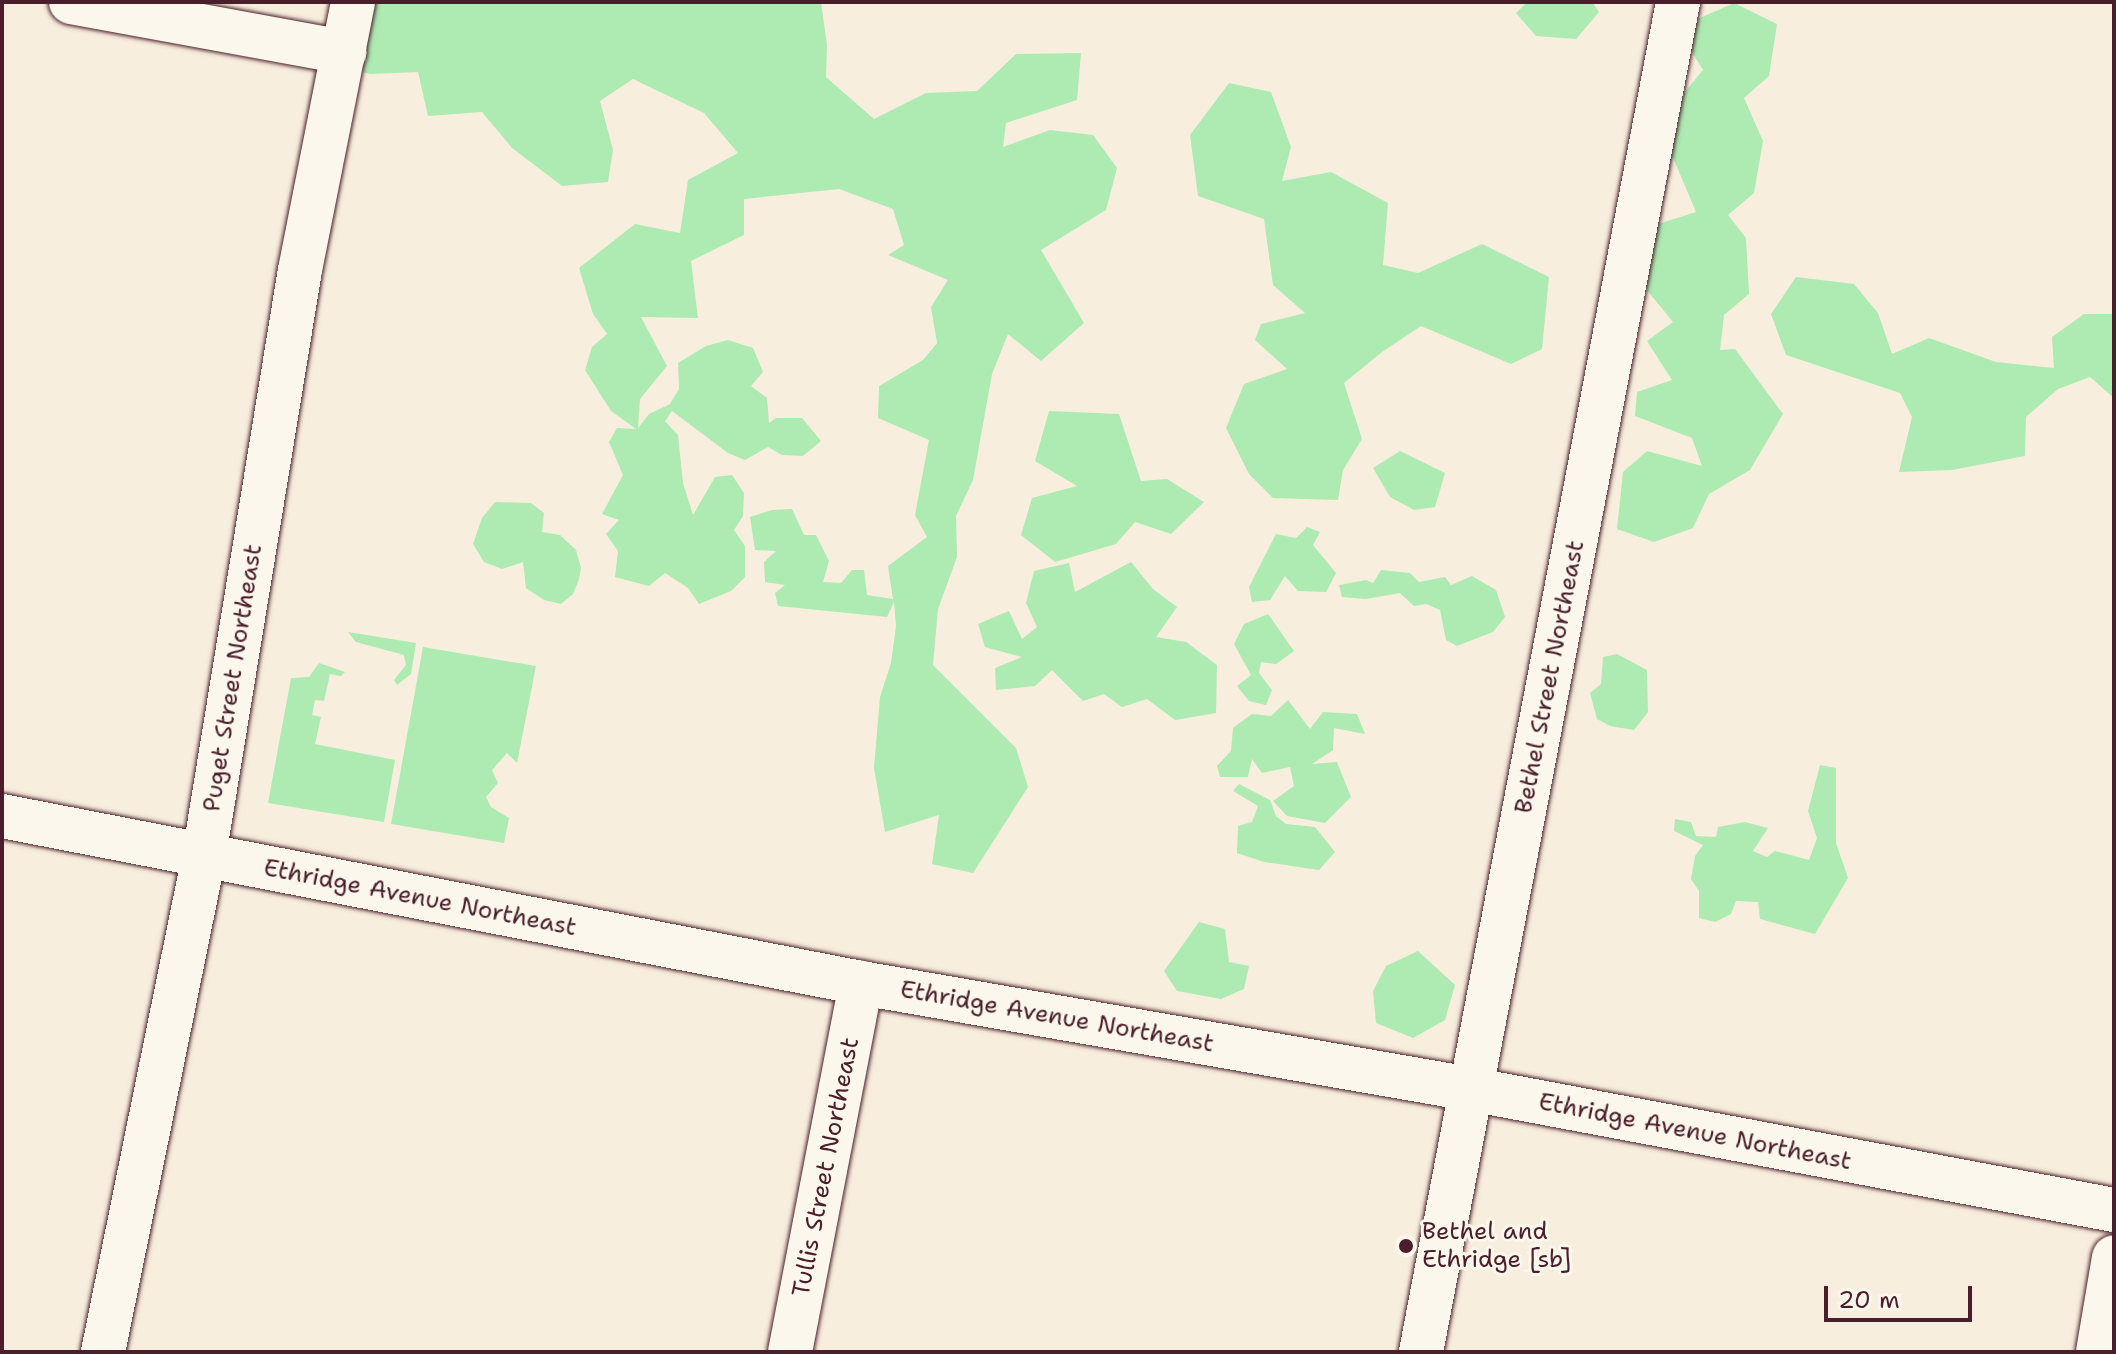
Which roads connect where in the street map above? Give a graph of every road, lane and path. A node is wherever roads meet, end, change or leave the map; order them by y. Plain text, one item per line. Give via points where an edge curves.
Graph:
1 (71, 2) edge
2 (353, 2) edge
3 (1678, 2) edge
4 (344, 52) junction
5 (2, 816) edge
6 (204, 856) junction
7 (861, 983) junction
8 (1470, 1089) junction
9 (2114, 1210) edge
10 (2114, 1257) edge
11 (103, 1352) edge
12 (790, 1352) edge
13 (1421, 1352) edge
14 (2098, 1352) edge

1 - 4 street
2 - 4 street, Puget Street Northeast
3 - 8 street, Bethel Street Northeast
4 - 6 street, Puget Street Northeast via 300,270
5 - 6 street, Ethridge Avenue Northeast
6 - 7 street, Ethridge Avenue Northeast
6 - 11 street, Puget Street Northeast
7 - 8 street, Ethridge Avenue Northeast
7 - 12 street, Tullis Street Northeast
8 - 9 street, Ethridge Avenue Northeast
8 - 13 street, Bethel Street Northeast
10 - 14 street

